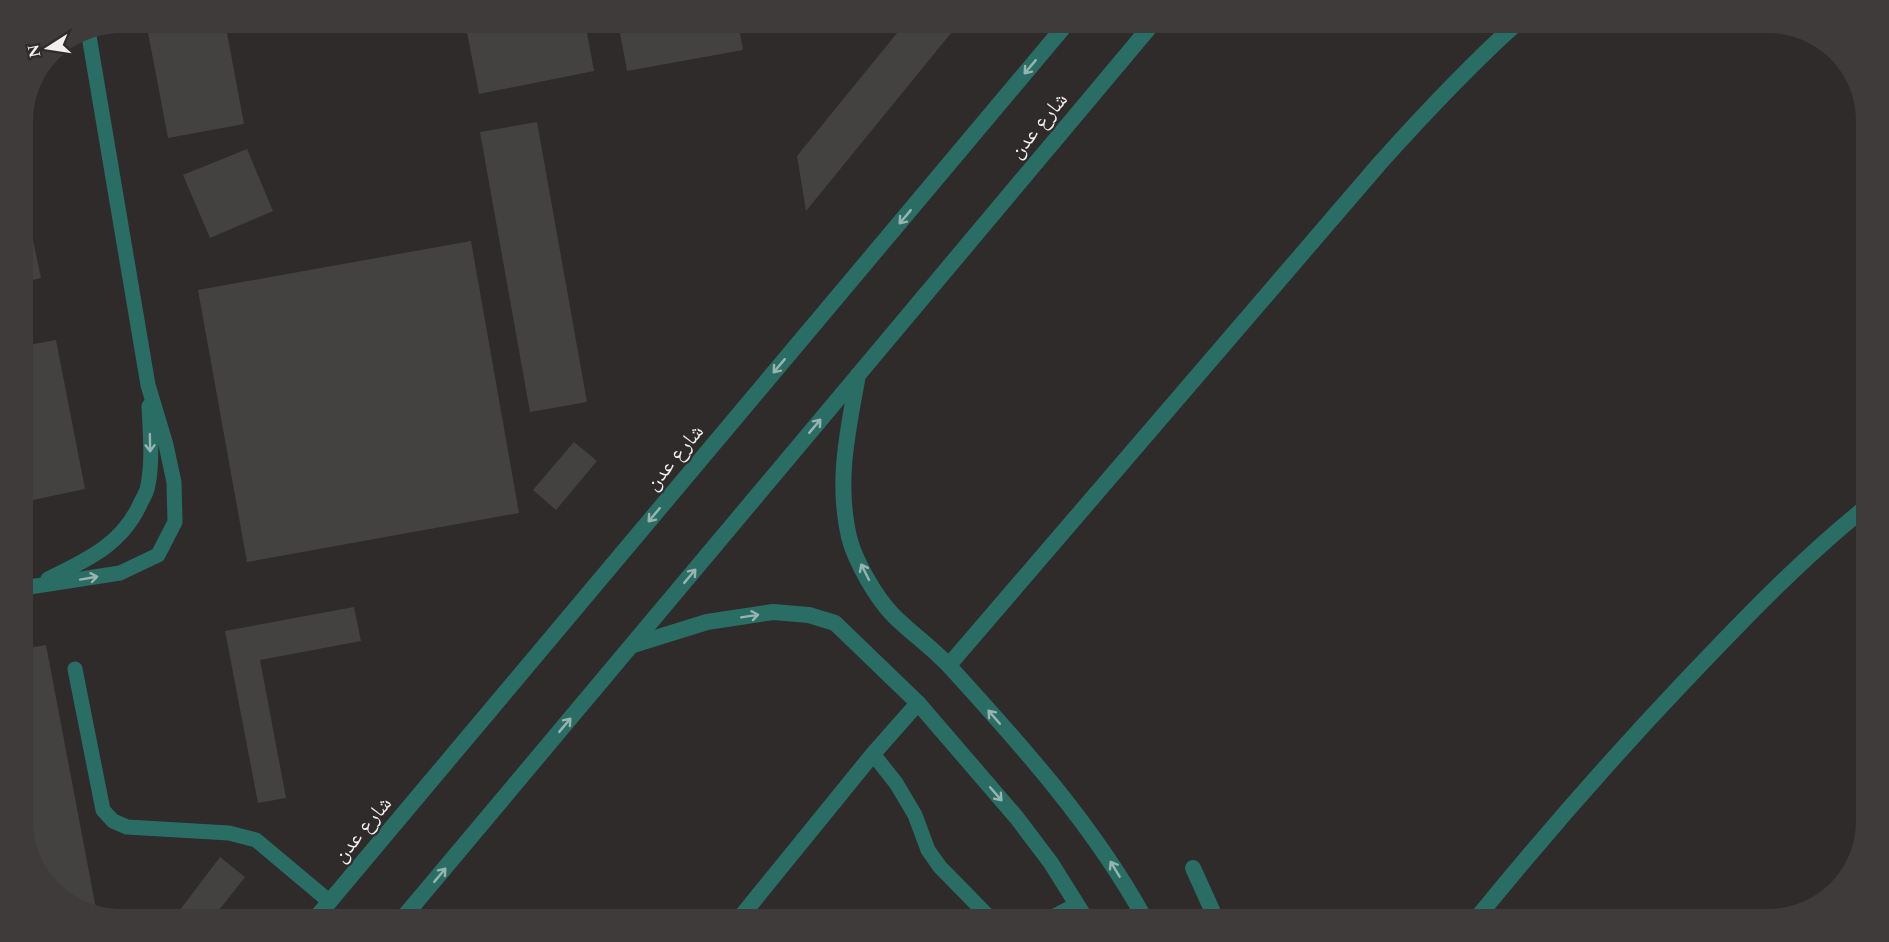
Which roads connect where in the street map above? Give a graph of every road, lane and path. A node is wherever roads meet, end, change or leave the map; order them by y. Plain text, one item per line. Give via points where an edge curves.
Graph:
1 (1059, 33) edge
2 (1145, 33) edge
3 (1506, 33) edge
4 (90, 39) edge
5 (858, 375) junction
6 (148, 385) junction
7 (1856, 515) edge
8 (33, 584) edge
9 (33, 586) edge
10 (633, 645) junction
11 (949, 665) junction
12 (75, 669) dead end
13 (918, 704) junction
14 (873, 754) junction
15 (1193, 868) dead end
16 (330, 902) junction
17 (1077, 904) junction
18 (324, 909) edge
19 (411, 909) edge
20 (748, 909) edge
21 (980, 909) edge
22 (1069, 909) edge
23 (1080, 909) edge
24 (1138, 909) edge
25 (1211, 909) edge
26 (1485, 909) edge

1 -> 16 street, شارع عدن
2 - 5 street, شارع عدن
3 - 11 street via 1380,163
4 - 6 lane
10 -> 5 street, شارع عدن
11 -> 5 street via 892,614 865,575 850,539 843,498 843,458
6 -> 8 lane via 148,486 133,520 108,546 76,566
9 -> 6 lane via 120,573 158,555 175,522 174,482
7 - 26 street via 1729,634 1617,753
10 -> 13 street via 707,622 773,612 809,615 836,623
19 -> 10 street, شارع عدن
24 -> 11 street via 1110,860 1058,789
12 - 16 lane via 103,810 113,821 127,826 229,833 256,840
13 - 14 street
13 -> 17 street via 1017,818
14 - 20 street
14 - 21 lane via 915,815 928,850
15 - 25 street
16 - 18 street, شارع عدن
17 - 22 lane
17 - 23 street

